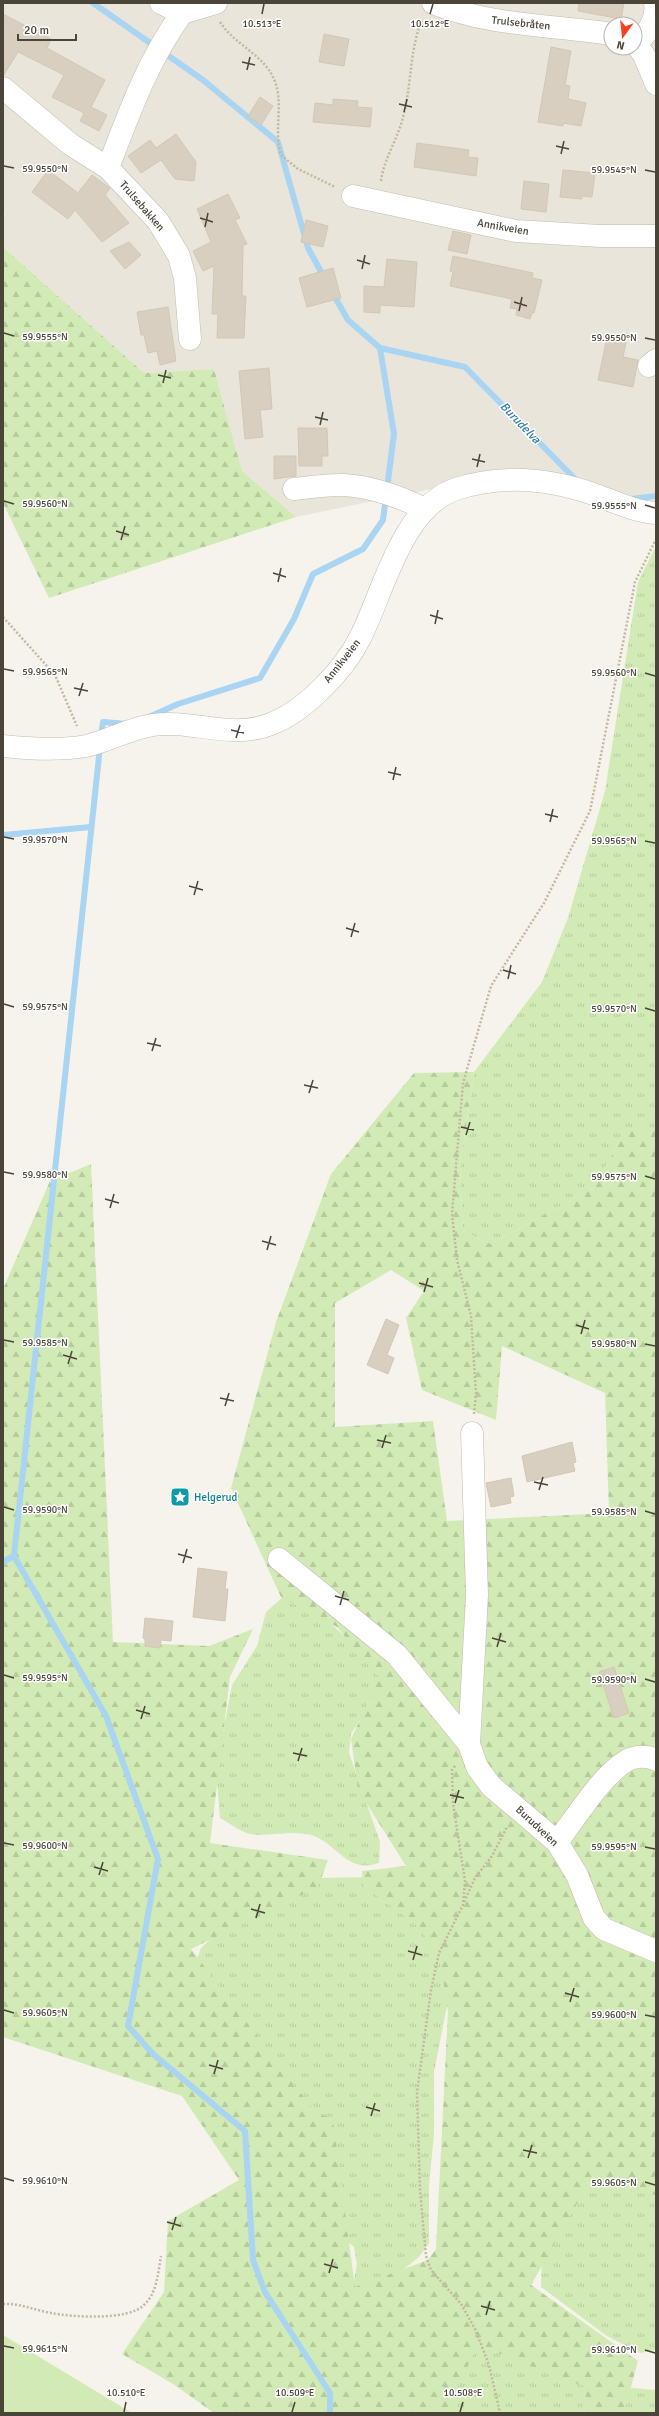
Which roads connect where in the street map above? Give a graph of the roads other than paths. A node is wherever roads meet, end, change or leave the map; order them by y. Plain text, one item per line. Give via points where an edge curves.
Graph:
1 (161, 3) edge
2 (655, 3) edge
3 (213, 4) edge
4 (428, 9) edge
5 (182, 13) junction
6 (603, 33) edge
7 (643, 37) edge
8 (643, 53) edge
9 (656, 84) edge
10 (3, 88) edge
11 (108, 168) junction
12 (353, 196) road end
13 (656, 236) edge
14 (190, 339) dead end
15 (294, 489) dead end
16 (425, 509) junction
17 (656, 513) edge
18 (3, 746) edge
19 (472, 1433) road end
20 (279, 1559) dead end
21 (468, 1744) junction
22 (656, 1760) edge
23 (557, 1842) junction
24 (656, 1951) edge

1 - 5 street
2 - 7 street via 653,22
3 - 5 street
4 - 6 street, Trulsebråten via 495,22
5 - 11 street via 161,43 141,82
8 - 9 street
10 - 11 street, Trulsebakken via 70,144
11 - 14 street, Trulsebakken via 158,221 179,256 185,278
12 - 13 street, Annikveien via 516,231
15 - 16 street via 343,485 383,493
16 - 17 street, Annikveien via 456,489 512,480 540,480 562,484
16 - 18 street, Annikveien via 400,548 360,639 334,676 300,708 270,725 239,730 155,725 86,746 58,749
19 - 21 street, Burudveien via 477,1595
20 - 21 street, Burudveien via 397,1655
21 - 23 street, Burudveien via 477,1767 491,1786
22 - 23 street via 642,1757 626,1761 605,1781
23 - 24 street, Burudveien via 577,1875 594,1918 604,1929

